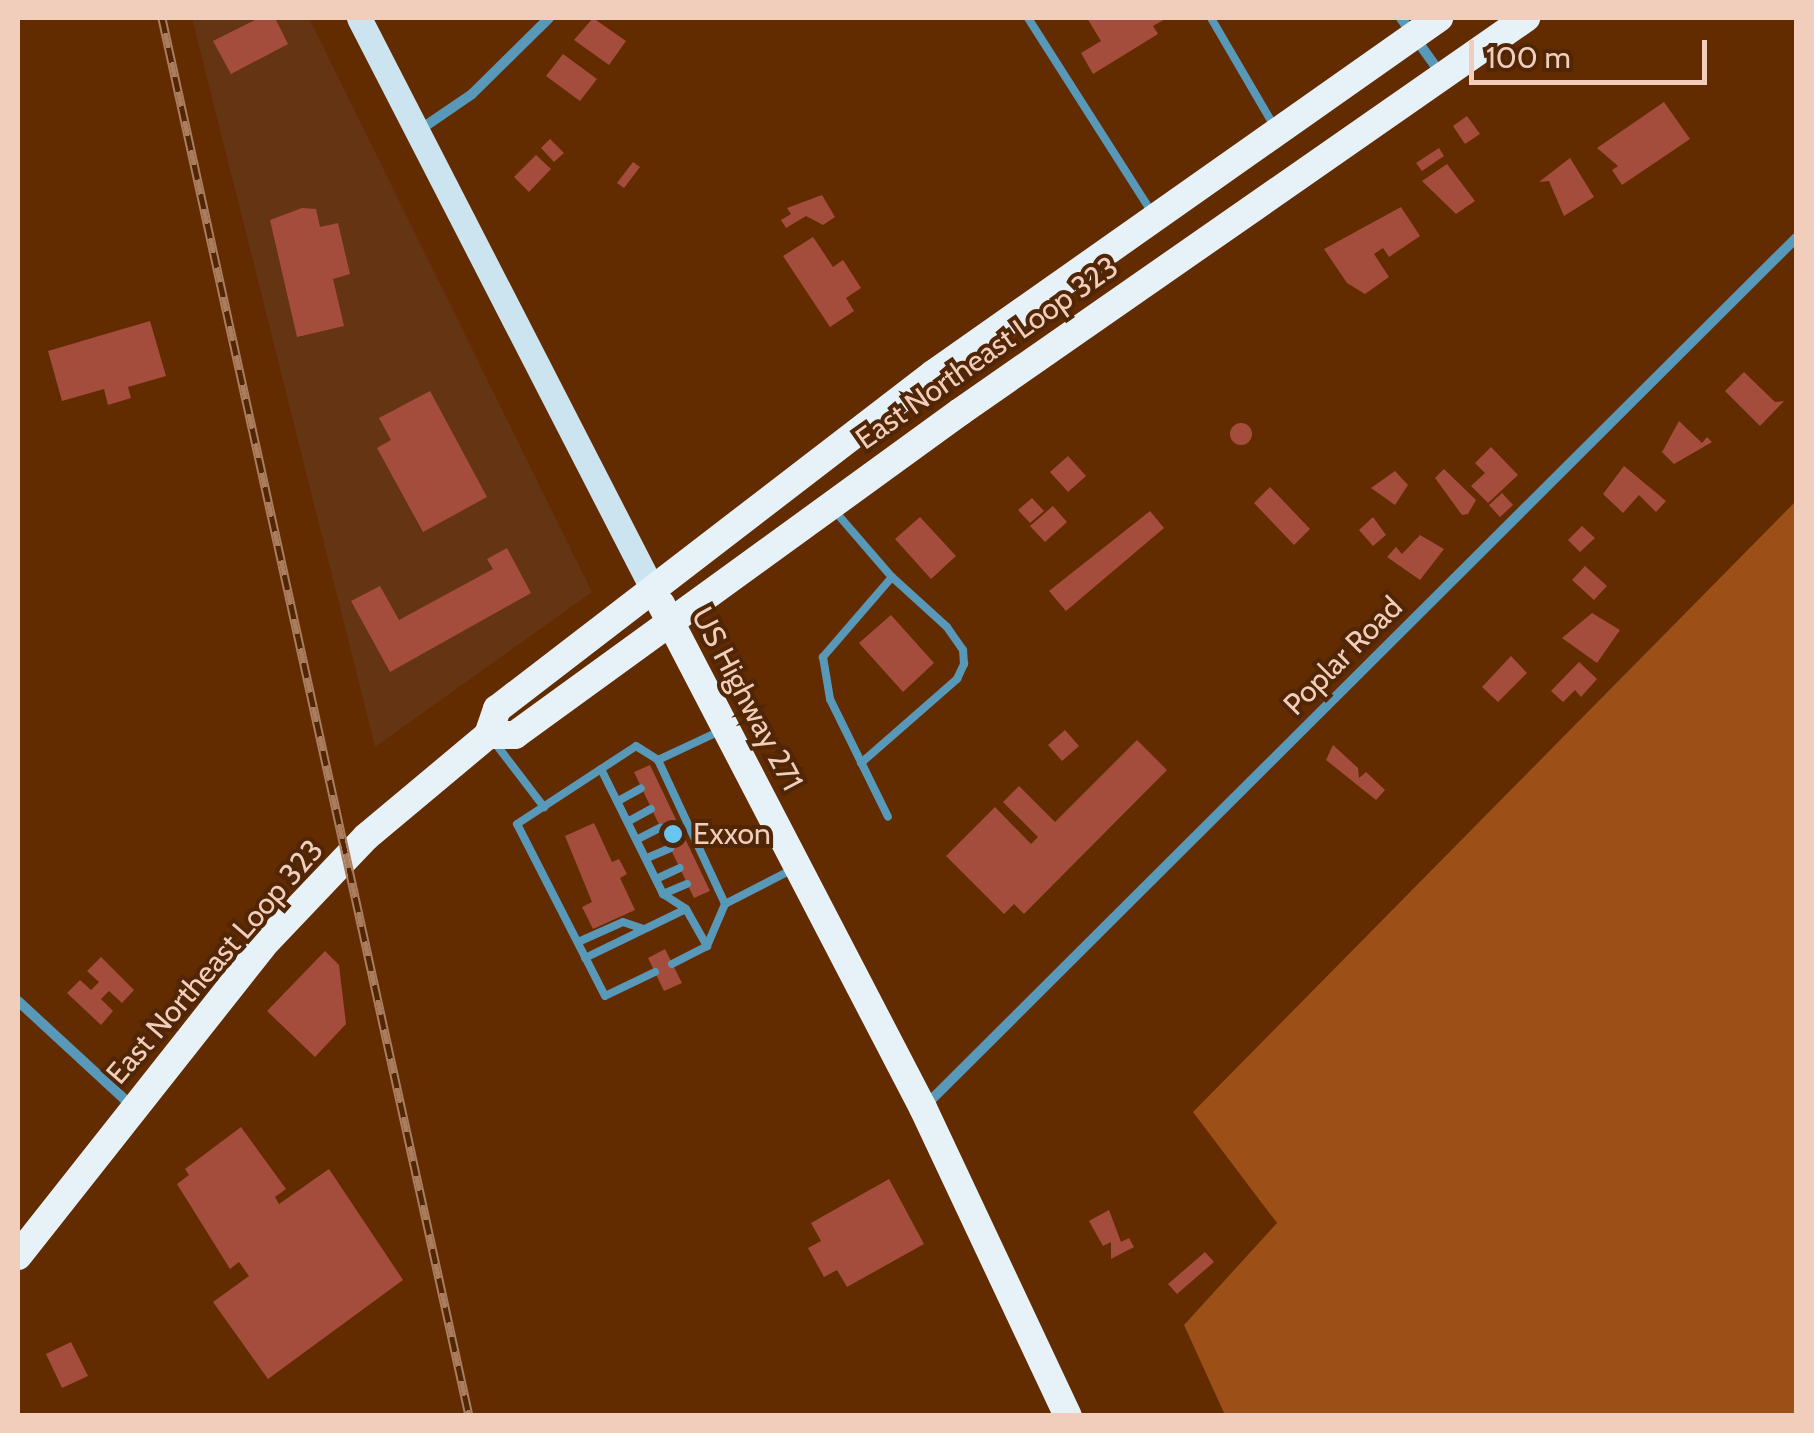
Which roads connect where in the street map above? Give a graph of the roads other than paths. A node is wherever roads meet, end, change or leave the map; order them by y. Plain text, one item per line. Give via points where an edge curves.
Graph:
1 (359, 18) edge
2 (549, 18) edge
3 (1028, 18) edge
4 (1211, 18) edge
5 (1439, 18) edge
6 (1526, 18) edge
7 (1408, 26) edge
8 (1442, 74) junction
9 (1276, 130) junction
10 (418, 132) junction
11 (1154, 214) junction
12 (1796, 238) edge
13 (1182, 255) junction
14 (933, 374) junction
15 (960, 412) junction
16 (830, 505) junction
17 (892, 577) junction
18 (653, 590) junction
19 (670, 620) junction
20 (726, 728) junction
21 (488, 735) junction
22 (658, 760) junction
23 (862, 763) junction
24 (601, 769) junction
25 (641, 788) dead end
26 (618, 802) junction
27 (544, 806) junction
28 (652, 810) dead end
29 (888, 817) dead end
30 (629, 821) junction
31 (660, 828) dead end
32 (638, 840) junction
33 (670, 848) dead end
34 (647, 858) junction
35 (798, 866) junction
36 (680, 868) dead end
37 (656, 879) junction
38 (688, 884) dead end
39 (663, 894) junction
40 (725, 904) junction
41 (686, 909) junction
42 (644, 929) junction
43 (578, 942) junction
44 (707, 946) junction
45 (586, 958) junction
46 (672, 964) dead end
47 (655, 972) dead end
48 (18, 1000) edge
49 (134, 1107) junction
50 (923, 1108) junction
51 (18, 1256) edge
52 (1068, 1416) edge

1 - 10 main road, US Highway 271
2 - 10 street via 472,94
3 - 11 lane
4 - 9 lane
5 - 7 highway, East Northeast Loop 323
6 - 8 highway, East Northeast Loop 323
7 - 8 street
7 - 9 highway, East Northeast Loop 323
8 - 13 highway, East Northeast Loop 323
9 - 11 highway, East Northeast Loop 323
10 - 18 main road, US Highway 271
11 - 13 highway
11 - 14 highway, East Northeast Loop 323
12 - 50 street, Poplar Road
13 - 15 highway, East Northeast Loop 323
14 - 15 highway
14 - 18 highway, East Northeast Loop 323
15 - 16 highway, East Northeast Loop 323
16 - 17 lane
16 - 19 highway, East Northeast Loop 323
17 - 23 lane via 823,657 830,699
17 - 23 lane via 946,627 963,650 964,664 957,679
18 - 19 highway, US Highway 271
18 - 21 highway, East Northeast Loop 323 via 496,709
19 - 20 highway, US Highway 271
19 - 21 highway, East Northeast Loop 323 via 516,735
20 - 22 lane
20 - 35 highway, US Highway 271
21 - 27 lane
21 - 49 highway, East Northeast Loop 323 via 309,895
22 - 24 lane via 636,746
22 - 40 lane
23 - 29 lane
24 - 26 lane
24 - 27 lane
25 - 26 lane
26 - 30 lane
27 - 43 lane via 517,824
28 - 30 lane
30 - 32 lane
31 - 32 lane
32 - 34 lane
33 - 34 lane
34 - 37 lane
35 - 40 lane
35 - 50 highway, US Highway 271
36 - 37 lane
37 - 39 lane
38 - 39 lane
39 - 41 lane
40 - 44 lane
41 - 42 lane
41 - 44 lane
42 - 43 lane via 622,922
42 - 45 lane
43 - 45 lane
44 - 46 lane
45 - 47 lane via 605,996
48 - 49 street
49 - 51 highway, East Northeast Loop 323
50 - 52 highway, US Highway 271

